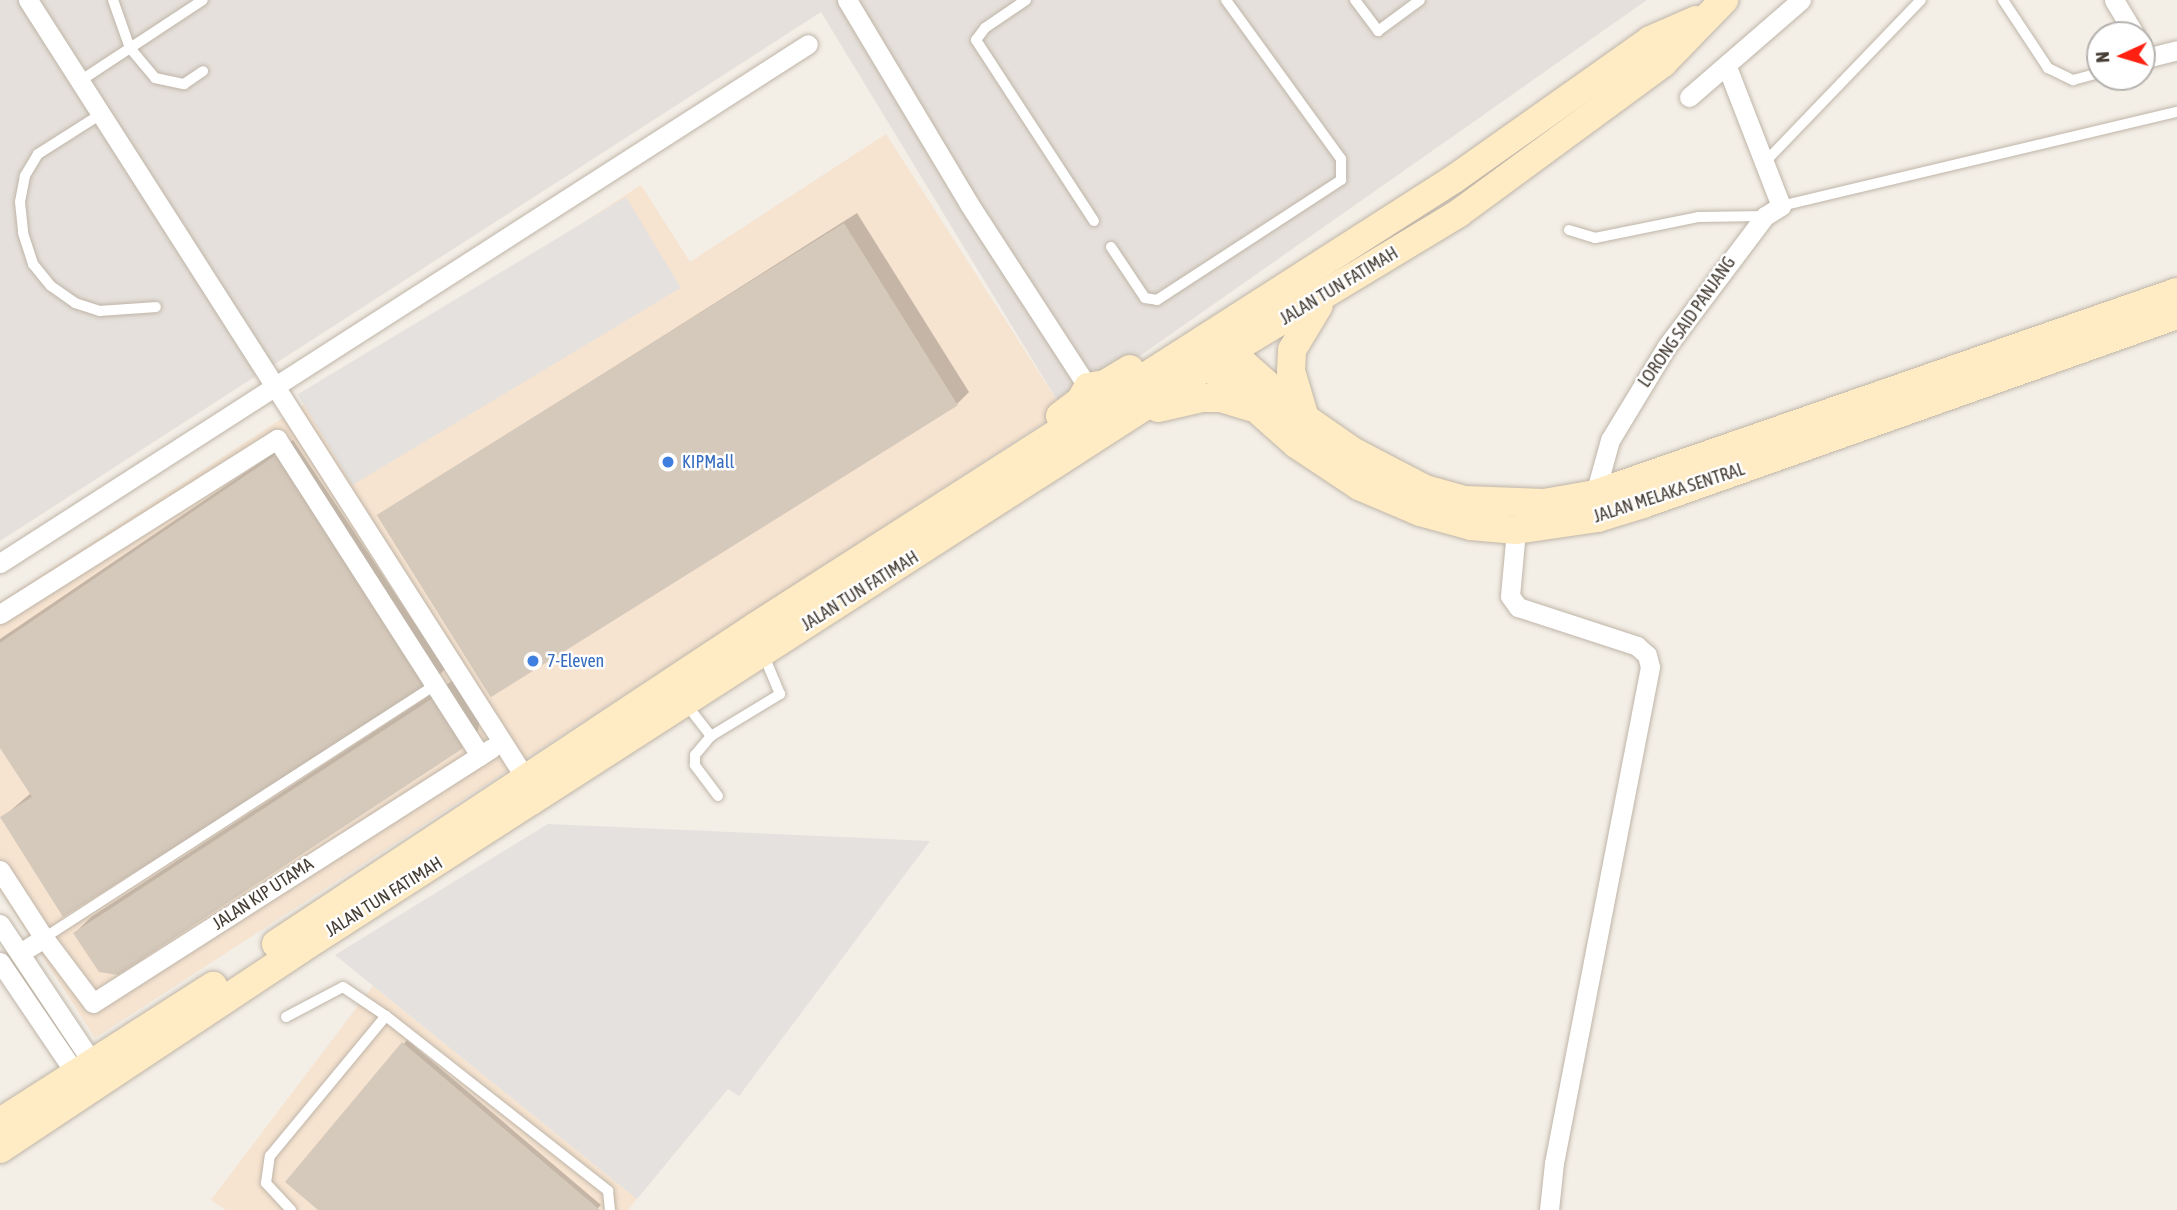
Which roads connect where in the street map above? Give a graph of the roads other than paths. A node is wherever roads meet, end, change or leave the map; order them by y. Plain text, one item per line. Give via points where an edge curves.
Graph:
1 (28, 0) edge
2 (113, 0) edge
3 (203, 0) edge
4 (1026, 0) edge
5 (1226, 0) edge
6 (1355, 0) edge
7 (1420, 0) edge
8 (1801, 0) edge
9 (1921, 0) edge
10 (2003, 0) edge
11 (2114, 0) edge
12 (851, 2) edge
13 (1716, 8) edge
14 (2127, 21) edge
15 (808, 44) dead end
16 (130, 48) junction
17 (2177, 50) edge
18 (2156, 53) edge
19 (1727, 67) junction
20 (203, 71) dead end
21 (2086, 77) edge
22 (80, 81) junction
23 (1689, 97) dead end
24 (2177, 112) edge
25 (101, 114) junction
26 (1765, 162) junction
27 (1773, 211) junction
28 (1094, 221) dead end
29 (1569, 230) dead end
30 (1111, 247) dead end
31 (1292, 283) junction
32 (2177, 292) edge
33 (1331, 293) junction
34 (156, 307) dead end
35 (2177, 315) edge
36 (1210, 351) junction
37 (275, 387) junction
38 (1088, 387) junction
39 (1257, 409) junction
40 (1305, 418) junction
41 (1122, 421) junction
42 (1044, 441) junction
43 (1595, 494) junction
44 (1516, 530) junction
45 (0, 563) edge
46 (0, 614) edge
47 (762, 652) junction
48 (435, 685) junction
49 (686, 704) junction
50 (711, 736) junction
51 (502, 741) junction
52 (480, 755) junction
53 (526, 779) junction
54 (718, 796) dead end
55 (0, 870) edge
56 (0, 924) edge
57 (44, 938) junction
58 (20, 953) junction
59 (0, 962) edge
60 (386, 1016) junction
61 (285, 1017) dead end
62 (91, 1078) junction
63 (0, 1122) edge
64 (0, 1150) edge
65 (291, 1210) edge
66 (610, 1210) edge
67 (1549, 1210) edge

1 - 22 street
2 - 16 lane
3 - 16 lane
4 - 28 lane via 985,28 976,40
5 - 30 lane via 1341,159 1341,180 1157,300 1145,299
6 - 7 lane via 1378,31
8 - 19 street
9 - 26 lane
10 - 21 lane via 2048,68 2073,80
11 - 14 street
12 - 38 street via 969,204
13 - 31 main road, JALAN TUN FATIMAH via 1650,40 1585,90
13 - 33 main road, JALAN TUN FATIMAH via 1663,63 1459,213
15 - 37 street
16 - 20 lane via 155,78 184,84
16 - 22 lane
17 - 18 street
19 - 23 street
19 - 26 street
22 - 25 street
24 - 27 lane
25 - 34 lane via 38,155 25,176 20,202 23,233 33,264 51,286 75,303 100,311
25 - 37 street
26 - 27 street
27 - 29 lane via 1698,217 1595,238
27 - 43 street, LORONG SAID PANJANG via 1667,346 1610,439
31 - 36 main road, JALAN TUN FATIMAH
31 - 38 main road via 1262,289 1226,305 1111,381
32 - 43 main road, JALAN MELAKA SENTRAL
33 - 36 main road, JALAN TUN FATIMAH
33 - 40 main road via 1310,315 1292,351 1291,372
35 - 44 main road, JALAN MELAKA SENTRAL via 1643,504 1598,518
36 - 39 main road, JALAN MELAKA SENTRAL
36 - 40 main road, JALAN MELAKA SENTRAL
36 - 41 main road, JALAN TUN FATIMAH
36 - 42 main road, JALAN TUN FATIMAH
37 - 45 street
37 - 51 street
38 - 42 main road via 1080,401 1045,432
39 - 41 main road via 1221,398 1202,398
39 - 44 main road, JALAN MELAKA SENTRAL via 1296,444 1388,501 1471,526
40 - 43 main road, JALAN MELAKA SENTRAL via 1389,472 1424,489 1465,500 1544,503
41 - 47 main road, JALAN TUN FATIMAH
42 - 53 main road, JALAN TUN FATIMAH
44 - 67 street via 1510,596 1518,607 1637,646 1647,655 1650,667 1554,1163
46 - 48 street via 277,439
47 - 49 main road, JALAN TUN FATIMAH
47 - 50 lane via 780,694
48 - 52 street
48 - 57 lane
49 - 50 lane
49 - 62 main road, JALAN TUN FATIMAH
50 - 54 lane via 695,755 695,765
51 - 52 street, JALAN KIP UTAMA
51 - 53 street
52 - 57 street, JALAN KIP UTAMA via 93,1003
53 - 62 main road, JALAN TUN FATIMAH
55 - 57 street, JALAN KIP UTAMA
56 - 58 street
57 - 58 street
58 - 62 street
59 - 62 street
60 - 61 lane via 343,987
60 - 65 lane via 270,1157 266,1183
60 - 66 lane via 608,1191
62 - 63 main road, JALAN TUN FATIMAH
62 - 64 main road, JALAN TUN FATIMAH

